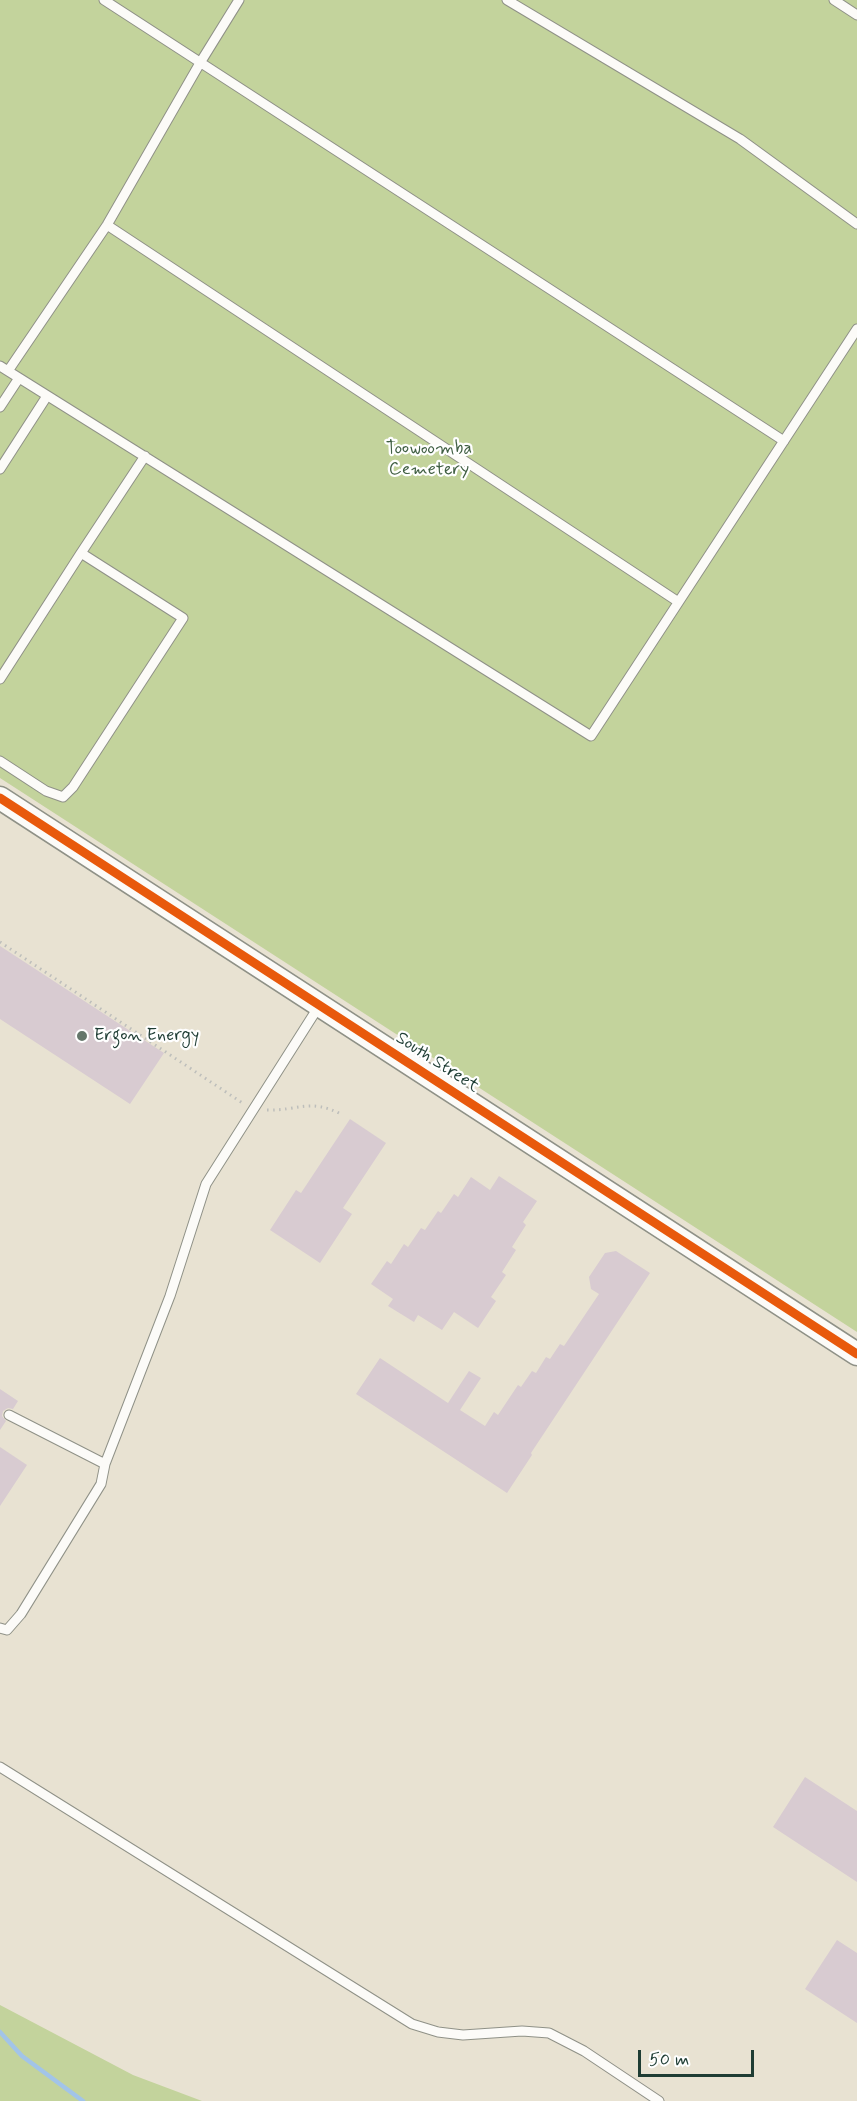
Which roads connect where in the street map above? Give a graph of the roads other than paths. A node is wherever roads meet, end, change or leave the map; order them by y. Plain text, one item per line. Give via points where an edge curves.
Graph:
1 (104, 0) edge
2 (239, 0) edge
3 (507, 0) edge
4 (834, 0) edge
5 (857, 15) edge
6 (200, 63) junction
7 (857, 224) edge
8 (107, 225) junction
9 (857, 329) edge
10 (4, 368) edge
11 (19, 378) junction
12 (47, 396) junction
13 (0, 407) edge
14 (784, 441) junction
15 (145, 456) junction
16 (0, 469) edge
17 (81, 553) junction
18 (678, 601) junction
19 (0, 678) edge
20 (0, 762) edge
21 (0, 798) edge
22 (319, 1006) junction
23 (857, 1354) edge
24 (9, 1415) dead end
25 (105, 1464) junction
26 (0, 1628) edge
27 (0, 1767) edge
28 (659, 2101) edge

1 - 6 lane
2 - 6 lane
3 - 7 lane via 740,139
4 - 5 lane
6 - 8 lane
6 - 14 lane
8 - 10 lane
8 - 18 lane
9 - 14 lane
10 - 11 lane
11 - 12 lane
11 - 13 lane
12 - 15 lane
12 - 16 lane
14 - 18 lane
15 - 17 lane
15 - 18 lane via 591,736
17 - 19 lane
17 - 20 lane via 183,618 73,787 63,796 46,791
21 - 22 street, South Street
22 - 23 street, South Street
22 - 25 lane via 206,1184 170,1296
24 - 25 lane
25 - 26 lane via 101,1484 21,1614 7,1630
27 - 28 lane via 412,2024 463,2035 549,2033 584,2051

